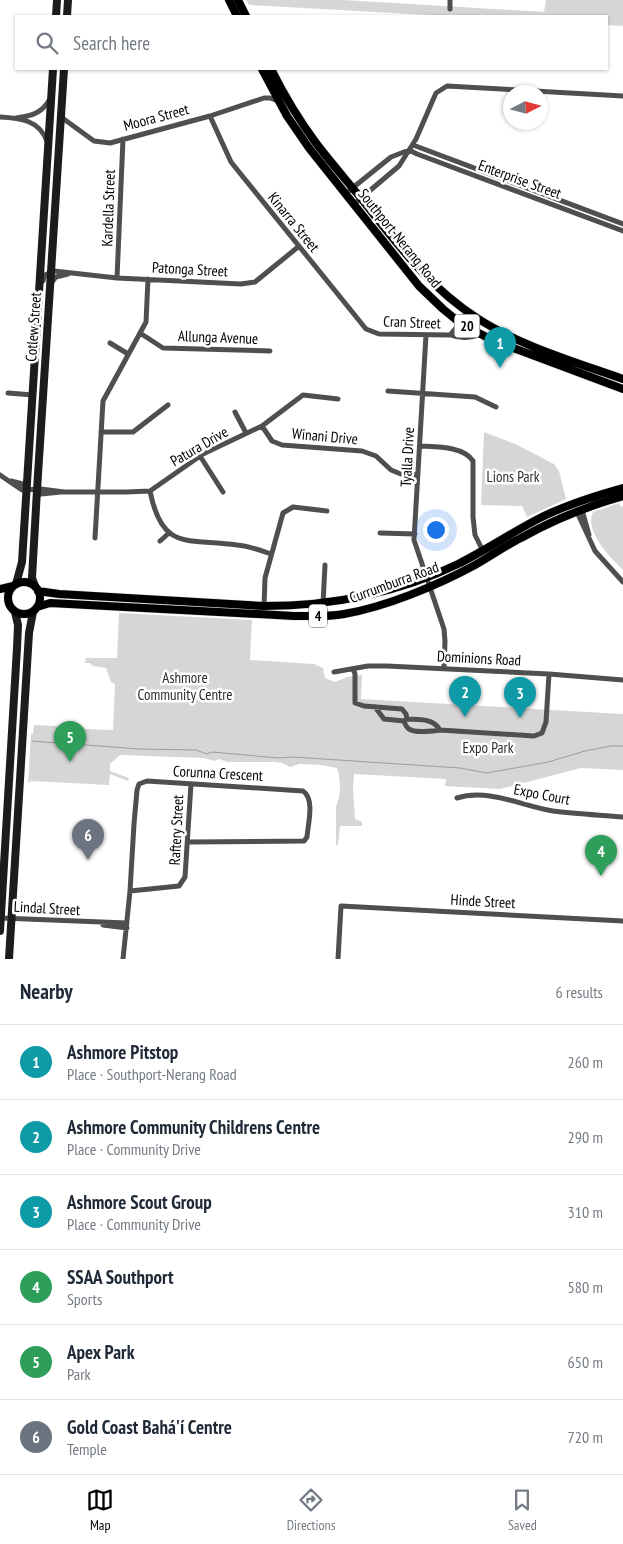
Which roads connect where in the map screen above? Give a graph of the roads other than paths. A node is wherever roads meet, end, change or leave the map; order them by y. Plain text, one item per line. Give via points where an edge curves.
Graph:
1 (57, 0) edge
2 (66, 0) edge
3 (229, 0) edge
4 (238, 0) edge
5 (450, 0) edge
6 (450, 9) dead end
7 (56, 15) edge
8 (65, 15) edge
9 (236, 15) edge
10 (246, 15) edge
11 (53, 70) edge
12 (64, 70) edge
13 (262, 70) edge
14 (272, 70) edge
15 (271, 88) junction
16 (623, 96) edge
17 (264, 98) junction
18 (50, 99) junction
19 (278, 101) junction
20 (210, 116) junction
21 (0, 117) edge
22 (60, 117) junction
23 (14, 118) junction
24 (123, 139) junction
25 (413, 145) junction
26 (48, 146) junction
27 (408, 150) junction
28 (353, 188) junction
29 (345, 194) junction
30 (360, 198) junction
31 (354, 204) junction
32 (623, 224) edge
33 (623, 231) edge
34 (298, 247) junction
35 (50, 271) junction
36 (68, 274) junction
37 (117, 278) junction
38 (148, 279) junction
39 (49, 290) junction
40 (467, 312) junction
41 (38, 315) junction
42 (460, 323) junction
43 (140, 333) junction
44 (373, 333) joint
45 (482, 334) junction
46 (426, 335) junction
47 (451, 335) junction
48 (110, 343) dead end
49 (270, 351) dead end
50 (128, 354) junction
51 (623, 379) edge
52 (623, 389) edge
53 (388, 391) dead end
54 (8, 393) dead end
55 (423, 394) junction
56 (33, 395) junction
57 (338, 399) dead end
58 (168, 405) dead end
59 (496, 407) dead end
60 (235, 412) dead end
61 (262, 426) junction
62 (101, 432) junction
63 (246, 433) junction
64 (420, 446) junction
65 (200, 456) junction
66 (418, 475) junction
67 (2, 477) edge
68 (623, 488) edge
69 (27, 489) junction
70 (36, 490) junction
71 (150, 491) junction
72 (98, 492) junction
73 (223, 492) dead end
74 (622, 497) edge
75 (575, 503) junction
76 (327, 511) dead end
77 (580, 511) junction
78 (169, 532) junction
79 (380, 533) dead end
80 (414, 534) junction
81 (95, 538) dead end
82 (160, 541) dead end
83 (484, 551) junction
84 (271, 554) junction
85 (325, 565) dead end
86 (426, 578) junction
87 (623, 582) edge
88 (15, 585) junction
89 (429, 586) junction
90 (36, 588) junction
91 (0, 589) edge
92 (0, 602) edge
93 (322, 604) junction
94 (264, 606) junction
95 (35, 609) junction
96 (12, 610) junction
97 (294, 616) junction
98 (353, 668) junction
99 (444, 669) junction
100 (334, 672) dead end
101 (549, 674) junction
102 (623, 680) edge
103 (375, 707) junction
104 (405, 720) junction
105 (440, 730) junction
106 (191, 784) junction
107 (457, 798) dead end
108 (623, 817) edge
109 (188, 842) junction
110 (1, 882) edge
111 (14, 882) junction
112 (130, 891) junction
113 (1, 918) edge
114 (12, 918) junction
115 (623, 921) edge
116 (127, 926) junction
117 (0, 931) edge
118 (9, 959) edge
119 (123, 959) edge
120 (338, 959) edge

1 - 7 main road
2 - 8 main road
3 - 9 main road
4 - 10 main road
5 - 6 street
11 - 18 main road, Cotlew Street
12 - 22 main road, Cotlew Street
13 - 15 main road, Southport-Nerang Road / 20
14 - 28 main road, Southport-Nerang Road / 20 via 301,122
15 - 17 street
15 - 19 main road, Southport-Nerang Road / 20
16 - 25 street via 447,86 436,93
17 - 19 street
17 - 20 street, Moora Street
18 - 23 street via 36,114
18 - 26 main road, Cotlew Street
19 - 29 main road, Southport-Nerang Road / 20 via 304,142
20 - 24 street, Moora Street
20 - 34 street, Kinarra Street via 231,162
21 - 23 street
22 - 24 street, Moora Street via 94,141 110,143
22 - 35 main road, Cotlew Street
23 - 26 street via 39,127
24 - 37 street, Kardella Street
25 - 27 street
25 - 32 street, Enterprise Street
26 - 41 main road, Cotlew Street
27 - 28 street via 391,158
27 - 30 street via 400,166
27 - 33 street, Enterprise Street
28 - 29 street
28 - 30 main road, Southport-Nerang Road / 20
29 - 31 main road, Southport-Nerang Road / 20
30 - 31 street
30 - 40 main road, Southport-Nerang Road / 20 via 418,269
31 - 42 main road, Southport-Nerang Road / 20 via 424,292
34 - 38 street, Patonga Street via 255,282
34 - 44 street, Kinarra Street via 361,324
35 - 36 street, Patonga Street
35 - 39 main road, Cotlew Street
35 - 41 street via 43,278
36 - 37 street, Patonga Street
36 - 39 street via 54,278
37 - 38 street, Patonga Street
38 - 43 street via 146,322
39 - 70 main road, Cotlew Street
40 - 42 street, Cran Street
40 - 51 main road, Southport-Nerang Road / 20 via 530,345
41 - 56 main road, Cotlew Street
42 - 45 main road, Southport-Nerang Road / 20
42 - 47 street, Cran Street
43 - 49 street, Allunga Avenue via 163,348
43 - 50 street
44 - 46 street, Cran Street
45 - 47 street via 474,337
45 - 52 main road, Southport-Nerang Road / 20
46 - 47 street, Cran Street
46 - 55 street, Tyalla Drive
48 - 50 street
50 - 62 street via 102,400
53 - 55 street
54 - 56 street
55 - 59 street via 476,398
55 - 64 street, Tyalla Drive
56 - 69 main road, Cotlew Street
57 - 61 street, Patura Drive via 303,395
58 - 62 street via 133,432
60 - 63 street
61 - 63 street, Patura Drive
61 - 66 street, Winani Drive via 272,441 282,445 362,451 376,456 390,470
62 - 72 street
63 - 65 street, Patura Drive
64 - 66 street, Tyalla Drive
64 - 83 street via 448,448 469,455 473,462 475,535
65 - 71 street, Patura Drive
65 - 73 street
66 - 80 street, Tyalla Drive
67 - 69 street via 23,484
68 - 75 main road, Currumburra Road / 4
69 - 70 street
69 - 88 main road, Cotlew Street via 22,562
70 - 72 street via 41,494
70 - 90 main road, Cotlew Street via 32,578
71 - 72 street
71 - 78 street via 160,524
72 - 81 street
74 - 77 main road, Currumburra Road / 4
75 - 77 main road
75 - 83 main road, Currumburra Road / 4 via 538,519
76 - 84 street via 293,507 283,513
77 - 87 street via 593,548
77 - 89 main road, Currumburra Road / 4 via 531,532
78 - 82 street
78 - 84 street via 185,541 237,544
79 - 80 street
80 - 86 street, Tyalla Drive
83 - 86 main road, Currumburra Road / 4
84 - 94 street via 265,578
85 - 93 street
86 - 89 street, Tyalla Drive
86 - 93 main road, Currumburra Road / 4 via 389,591
88 - 90 main road, 4 via 23,582
88 - 91 main road, 4
88 - 96 main road via 8,596
89 - 97 main road, Currumburra Road / 4 via 345,614
89 - 99 street, Tyalla Drive via 444,629
90 - 94 main road, Currumburra Road / 4 via 59,594
90 - 95 main road via 40,599
92 - 96 main road, 4
93 - 94 main road, Currumburra Road / 4
94 - 97 main road via 267,610
95 - 96 main road, 4 via 24,615
95 - 97 main road, Currumburra Road / 4 via 45,603 58,603
95 - 111 main road via 29,633
96 - 110 main road via 18,626 18,641
98 - 99 street, Dominions Road
98 - 100 street, Dominions Road
98 - 103 street via 355,703
99 - 101 street, Dominions Road
101 - 102 street, Dominions Road
101 - 105 street via 546,722 542,732 534,736
103 - 104 street via 384,719
103 - 104 street via 402,709 406,714
104 - 105 street via 430,721 436,723
104 - 105 street via 412,730
106 - 109 street, Raftery Street
106 - 109 street, Corunna Crescent via 303,791 310,802 304,841
106 - 112 street, Corunna Crescent via 147,782 138,786
107 - 108 street, Expo Court via 468,794 553,811
109 - 112 street, Raftery Street via 185,877 179,886
110 - 111 street
110 - 113 main road
111 - 114 main road
112 - 116 street, Corunna Crescent
113 - 114 street, Lindal Street
113 - 117 main road
114 - 116 street, Lindal Street
114 - 118 main road
115 - 120 street, Hinde Street via 342,906
116 - 119 street, Corunna Crescent

